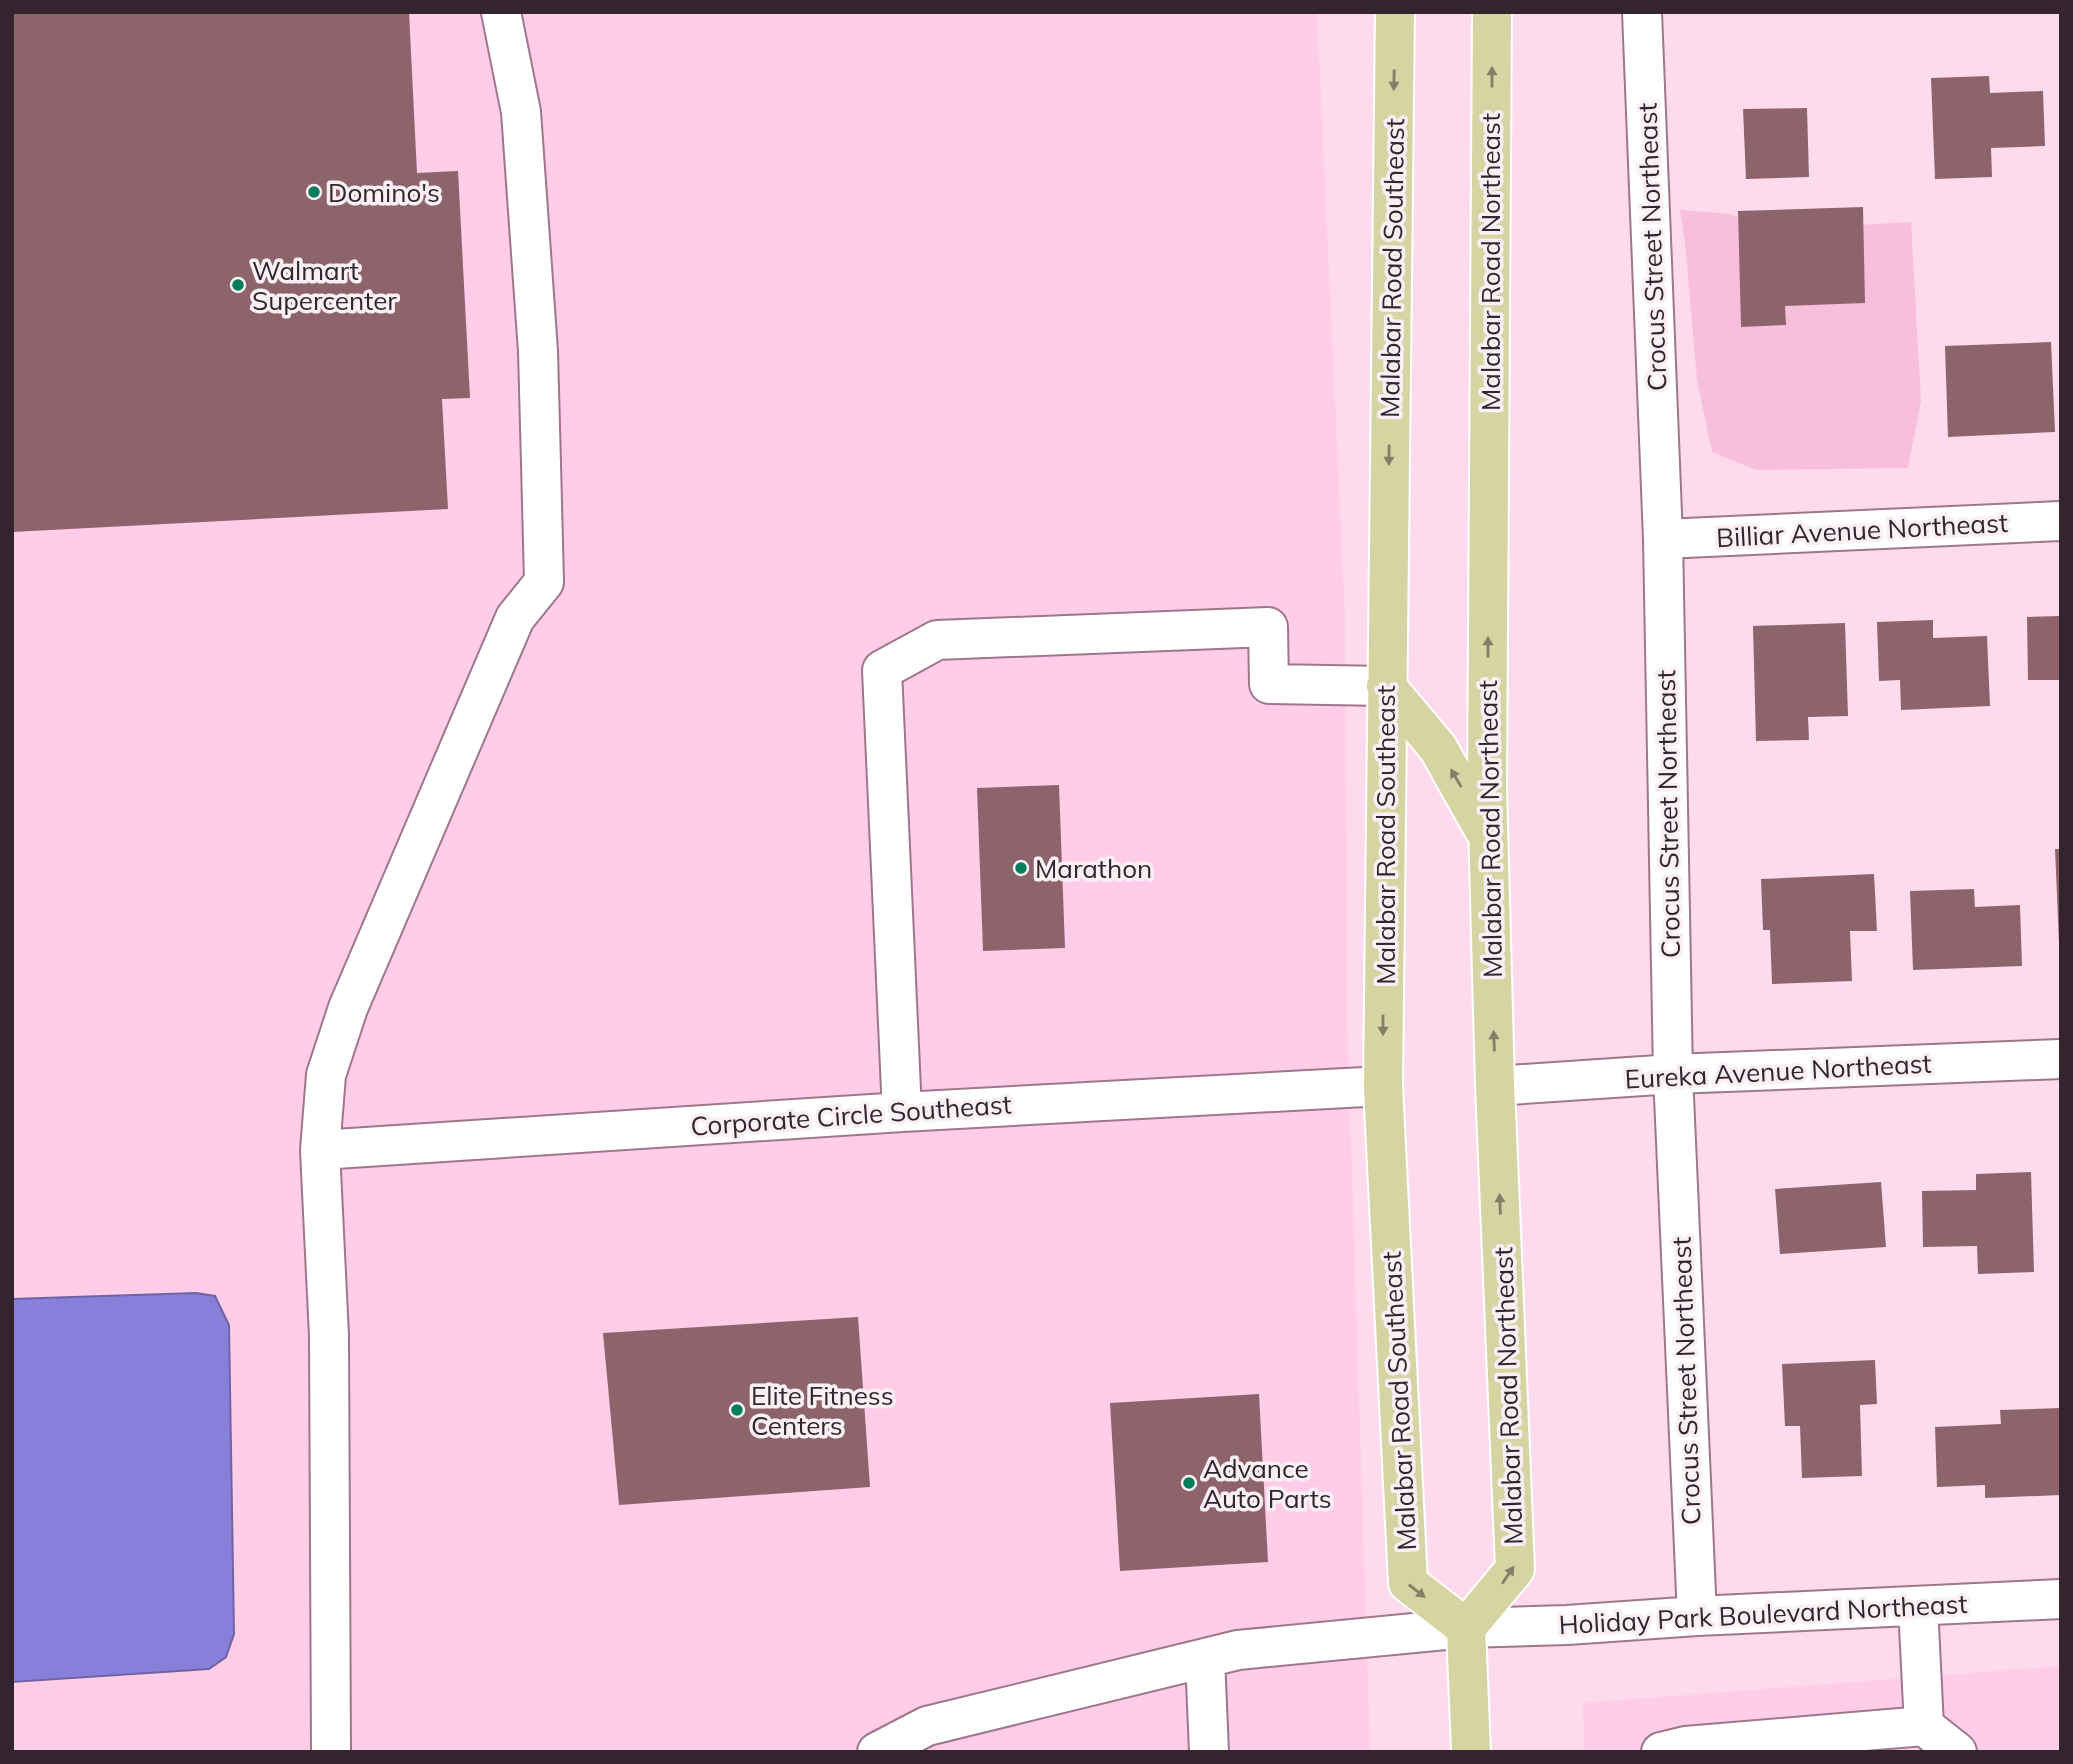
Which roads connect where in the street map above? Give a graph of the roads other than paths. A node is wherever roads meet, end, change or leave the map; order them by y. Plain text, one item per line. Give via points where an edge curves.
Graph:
1 (501, 12) edge
2 (1395, 12) edge
3 (1492, 12) edge
4 (1642, 12) edge
5 (2061, 521) edge
6 (1663, 539) junction
7 (1386, 686) junction
8 (1488, 838) junction
9 (2061, 1059) edge
10 (1673, 1074) junction
11 (1383, 1086) junction
12 (1495, 1086) junction
13 (902, 1112) junction
14 (320, 1150) junction
15 (2061, 1599) edge
16 (1919, 1606) junction
17 (1696, 1616) junction
18 (1465, 1628) junction
19 (1205, 1658) junction
20 (1924, 1726) junction
21 (331, 1752) edge
22 (877, 1752) edge
23 (1209, 1752) edge
24 (1471, 1752) edge
25 (1661, 1752) edge
26 (1957, 1752) edge

1 - 14 street via 521,112 538,351 544,582 515,618 348,1008 326,1075
2 -> 7 main road, Malabar Road Southeast
8 -> 3 main road, Malabar Road Northeast
4 - 6 street, Crocus Street Northeast
5 - 6 street, Billiar Avenue Northeast
6 - 10 street, Crocus Street Northeast
8 -> 7 main road via 1438,748
7 -> 11 main road, Malabar Road Southeast
7 - 13 street via 1269,684 1268,627 937,640 882,670
12 -> 8 main road, Malabar Road Northeast
9 - 10 street, Eureka Avenue Northeast
10 - 12 street, Eureka Avenue Northeast
10 - 17 street, Crocus Street Northeast
11 - 13 street, Corporate Circle Southeast
11 -> 18 main road, Malabar Road Southeast via 1408,1583
18 -> 12 main road, Malabar Road Northeast via 1515,1569
13 - 14 street, Corporate Circle Southeast
14 - 21 street via 329,1336
15 - 16 street, Holiday Park Boulevard Northeast
16 - 17 street, Holiday Park Boulevard Northeast
16 - 20 street
17 - 18 street, Holiday Park Boulevard Northeast
18 - 19 street, Holiday Park Boulevard Northeast via 1238,1650
18 - 24 main road
19 - 22 street, Holiday Park Boulevard Northeast via 927,1726
19 - 23 street
20 - 25 street via 1686,1746
20 - 26 street

